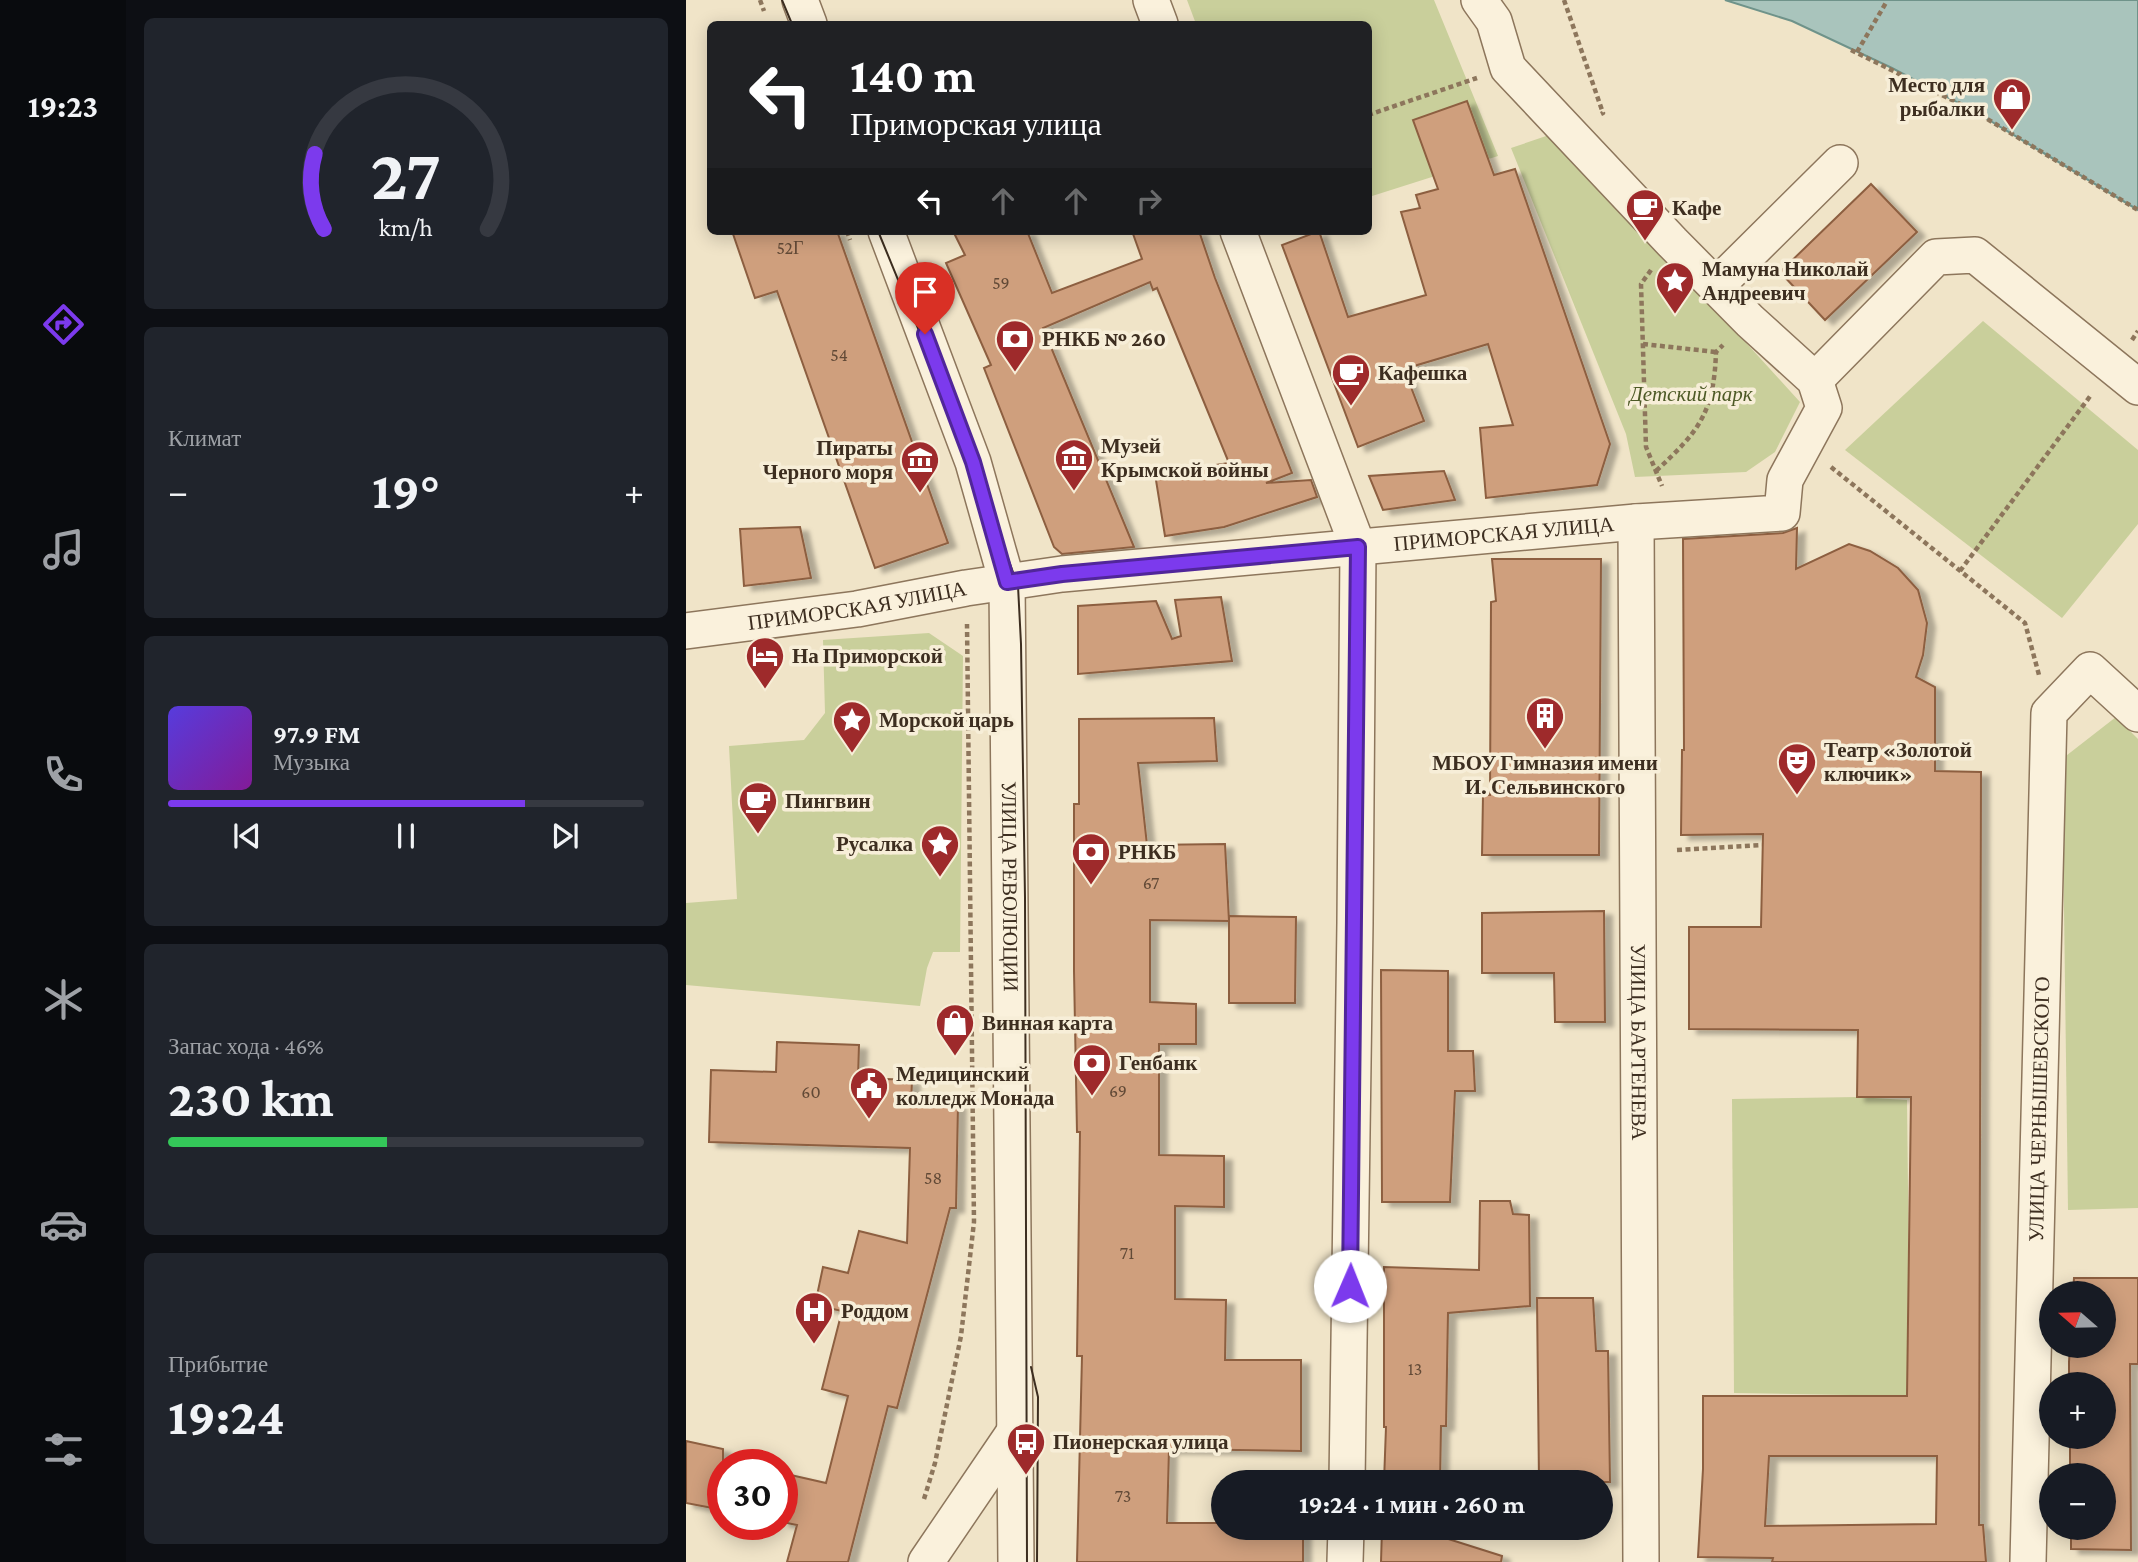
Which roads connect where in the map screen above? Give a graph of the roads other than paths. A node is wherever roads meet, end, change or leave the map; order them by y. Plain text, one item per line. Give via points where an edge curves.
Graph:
1 (800, 0) edge
2 (1151, 0) edge
3 (1486, 10) edge
4 (808, 21) edge
5 (1159, 21) edge
6 (1840, 163) dead end
7 (888, 235) edge
8 (1240, 235) edge
9 (1716, 286) junction
10 (2125, 376) edge
11 (1815, 380) junction
12 (1636, 522) junction
13 (1358, 547) junction
14 (1007, 582) junction
15 (686, 631) edge
16 (2138, 714) edge
17 (1013, 1434) junction
18 (1347, 1470) edge
19 (1346, 1540) edge
20 (926, 1562) edge
21 (1016, 1562) edge
22 (1345, 1562) edge
23 (1642, 1562) edge
24 (2028, 1562) edge

1 - 4 street
2 - 5 street
3 - 9 street via 1508,68
6 - 9 street
7 - 14 street, УЛИЦА РЕВОЛЮЦИИ via 973,462
8 - 13 street
9 - 11 street
10 - 11 street via 1975,255 1936,257
11 - 12 street, ПРИМОРСКАЯ УЛИЦА via 1824,408 1785,480 1782,513
12 - 13 street, ПРИМОРСКАЯ УЛИЦА
12 - 23 street, УЛИЦА БАРТЕНЕВА
13 - 14 street, ПРИМОРСКАЯ УЛИЦА
13 - 18 street
14 - 15 street, ПРИМОРСКАЯ УЛИЦА via 857,609
14 - 17 street, УЛИЦА РЕВОЛЮЦИИ
16 - 24 street, УЛИЦА ЧЕРНЫШЕВСКОГО via 2090,670 2049,713
17 - 20 street
17 - 21 street, УЛИЦА РЕВОЛЮЦИИ
19 - 22 street

